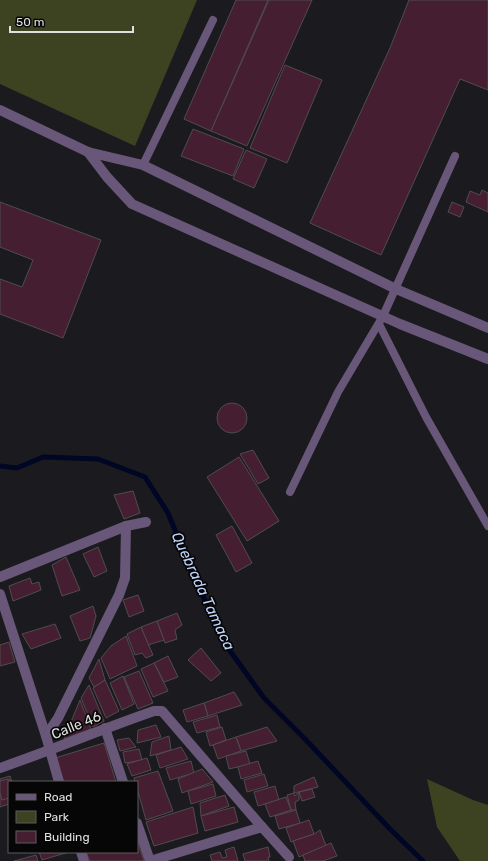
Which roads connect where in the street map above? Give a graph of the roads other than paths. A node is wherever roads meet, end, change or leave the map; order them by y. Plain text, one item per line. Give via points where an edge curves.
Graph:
1 (213, 20) dead end
2 (0, 110) edge
3 (88, 152) junction
4 (455, 156) dead end
5 (143, 165) junction
6 (396, 289) junction
7 (381, 320) junction
8 (488, 328) edge
9 (488, 359) edge
10 (290, 492) dead end
11 (146, 522) dead end
12 (126, 526) junction
13 (488, 526) edge
14 (0, 577) edge
15 (0, 594) edge
16 (105, 728) junction
17 (46, 736) junction
18 (50, 751) junction
19 (0, 768) edge
20 (59, 781) edge
21 (123, 781) edge
22 (138, 826) edge
23 (262, 828) junction
24 (288, 857) dead end
25 (150, 861) edge

1 - 5 lane
2 - 3 street
3 - 5 street
3 - 7 street via 132,204
4 - 6 lane
5 - 6 street
6 - 7 lane
6 - 8 street
7 - 9 street
7 - 10 lane via 338,392
7 - 13 lane via 426,416
11 - 12 street
12 - 14 street
12 - 17 street via 125,578 119,595 58,718
15 - 17 street
16 - 18 street, Calle 46
16 - 21 street
16 - 23 street, Calle 46 via 154,711 162,711
17 - 18 street
18 - 19 street, Calle 46
18 - 20 street
22 - 25 street
23 - 24 street
23 - 25 street

